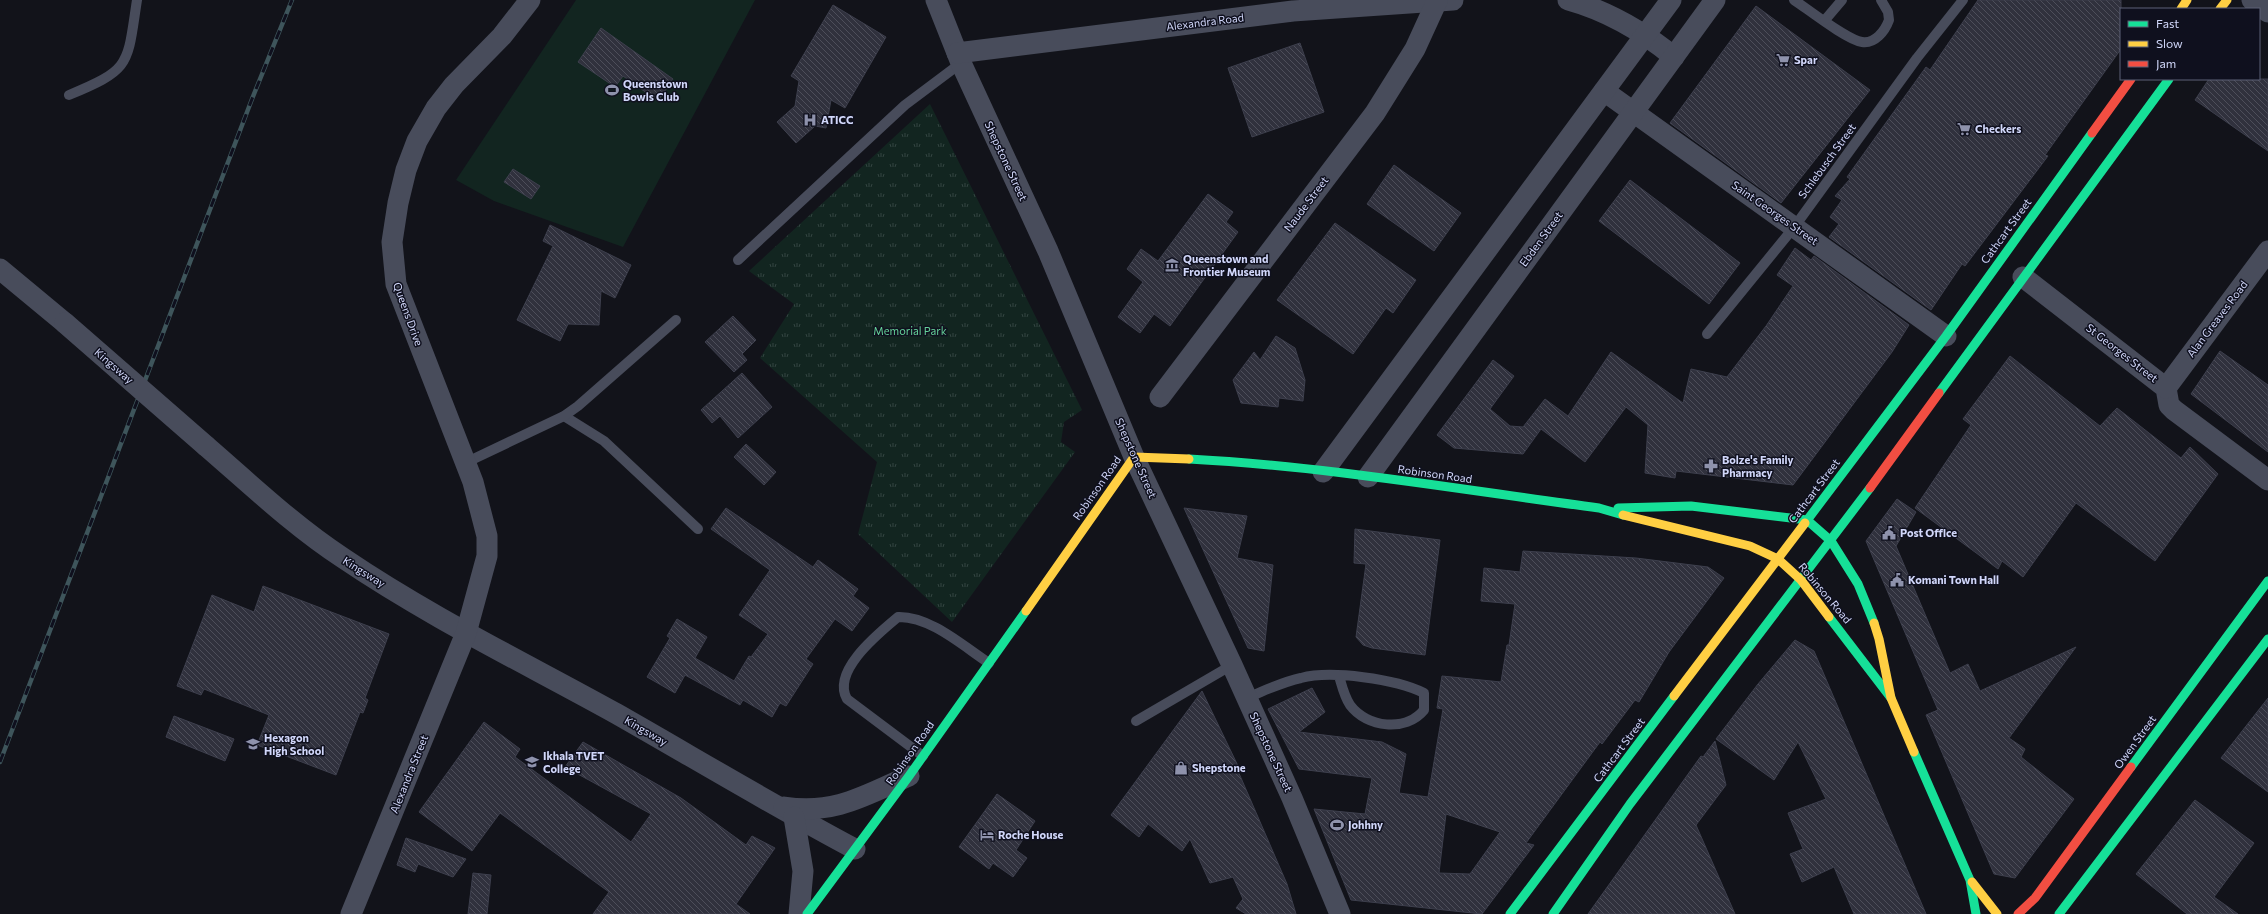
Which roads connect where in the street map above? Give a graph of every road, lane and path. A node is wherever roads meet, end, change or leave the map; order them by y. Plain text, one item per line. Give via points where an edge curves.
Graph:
1 (138, 0) edge
2 (530, 0) edge
3 (1568, 0) edge
4 (1671, 0) edge
5 (1715, 0) edge
6 (1794, 0) edge
7 (1842, 0) edge
8 (1881, 0) edge
9 (1963, 0) edge
10 (2227, 0) edge
11 (2252, 0) edge
12 (1445, 1) edge
13 (939, 2) edge
14 (1374, 2) edge
15 (1298, 6) edge
16 (2221, 8) edge
17 (2268, 12) edge
18 (1825, 20) junction
19 (1646, 34) junction
20 (1674, 57) junction
21 (959, 58) junction
22 (2130, 80) edge
23 (2168, 80) edge
24 (1604, 92) junction
25 (69, 95) dead end
26 (1633, 113) junction
27 (1795, 226) junction
28 (2268, 251) edge
29 (738, 260) dead end
30 (0, 269) edge
31 (2023, 277) junction
32 (676, 320) dead end
33 (1707, 334) dead end
34 (1946, 336) junction
35 (2166, 388) junction
36 (1160, 397) dead end
37 (564, 416) junction
38 (1134, 457) junction
39 (465, 463) junction
40 (1323, 472) junction
41 (1368, 478) junction
42 (2268, 480) edge
43 (1599, 508) junction
44 (1807, 520) junction
45 (698, 530) dead end
46 (1831, 541) junction
47 (1778, 559) junction
48 (1801, 580) junction
49 (2268, 581) edge
50 (466, 633) junction
51 (2268, 639) edge
52 (988, 663) junction
53 (1232, 665) junction
54 (1339, 676) junction
55 (1246, 698) junction
56 (1891, 698) junction
57 (1136, 721) dead end
58 (923, 756) junction
59 (909, 776) junction
60 (775, 806) junction
61 (794, 817) junction
62 (855, 849) junction
63 (1970, 880) junction
64 (351, 914) edge
65 (799, 914) edge
66 (807, 914) edge
67 (1340, 914) edge
68 (1510, 914) edge
69 (1553, 914) edge
70 (1976, 914) edge
71 (1997, 914) edge
72 (2018, 914) edge
73 (2059, 914) edge

1 - 25 lane via 129,52 122,67 101,82
2 - 39 street, Queens Drive via 502,36 454,85 436,108 417,141 406,170 392,242 396,284
3 - 19 street via 1585,4
4 - 19 street
5 - 20 street, Ebden Street
6 - 18 lane
7 - 18 lane
8 - 18 lane via 1888,12 1889,20 1879,36 1867,42 1854,39
9 - 27 lane, Schlebusch Street via 1912,64
10 - 16 main road
11 - 17 street
12 - 14 street, Alexandra Road
12 - 36 street, Naude Street via 1375,113
13 - 21 street, Shepstone Street
14 - 15 street, Alexandra Road
15 - 21 street, Alexandra Road
19 - 20 street
19 - 24 street
20 - 26 street, Ebden Street
21 - 29 lane
21 - 38 street, Shepstone Street via 1048,251
22 - 34 main road, Cathcart Street
23 - 31 main road
24 - 26 street, Saint Georges Street
24 - 40 street
26 - 27 street, Saint Georges Street
26 - 41 street, Ebden Street
27 - 33 lane, Schlebusch Street
27 - 34 street, Saint Georges Street
28 - 35 street, Alan Greaves Road
30 - 50 street, Kingsway, bridge via 316,539 342,558
31 - 35 street, St Georges Street
31 - 46 main road
32 - 37 lane
34 - 44 main road, Cathcart Street
35 - 42 street, St Georges Street via 2169,405 2174,410
37 - 39 lane
37 - 45 lane via 604,441
38 - 40 main road, Robinson Road via 1223,461
38 - 52 main road, Robinson Road
38 - 53 street, Shepstone Street
39 - 50 street, Queens Drive via 487,536 486,564
40 - 41 main road, Robinson Road
41 - 43 main road, Robinson Road
43 - 44 main road, Robinson Road via 1691,506
43 - 47 main road, Robinson Road via 1648,523 1740,543
44 - 46 main road, Robinson Road
44 - 47 main road, Cathcart Street
46 - 48 main road
46 - 56 main road, Robinson Road via 1858,584 1872,618
47 - 48 main road, Robinson Road
47 - 68 main road, Cathcart Street
48 - 56 main road, Robinson Road
48 - 69 main road via 1635,798
49 - 72 main road, Owen Street via 2035,898
50 - 60 street, Kingsway via 618,715
50 - 64 street, Alexandra Street
51 - 73 main road
52 - 58 main road, Robinson Road
52 - 58 lane via 945,634 911,616 898,617 860,652 845,675 842,687 847,699
53 - 55 street, Shepstone Street
53 - 57 lane
54 - 54 lane via 1350,706 1366,719 1381,724 1404,724 1417,719 1424,710 1424,693 1414,688 1372,679
54 - 55 lane via 1302,677
55 - 67 street, Shepstone Street via 1292,798
56 - 63 main road, Robinson Road
58 - 59 main road, Robinson Road
59 - 60 street, Kingsway via 844,804 825,809 803,810
59 - 62 main road, Robinson Road
60 - 61 street, Kingsway
61 - 62 street, Kingsway
61 - 65 street via 803,871
62 - 66 main road, Robinson Road
63 - 70 main road, Robinson Road
63 - 71 main road, Robinson Road

